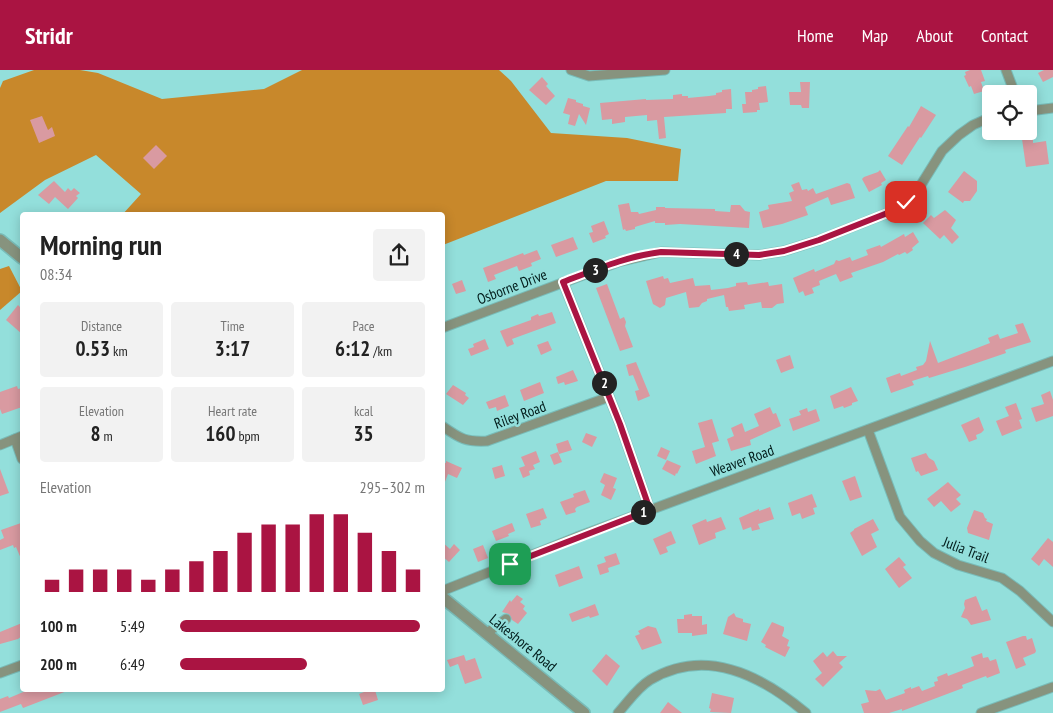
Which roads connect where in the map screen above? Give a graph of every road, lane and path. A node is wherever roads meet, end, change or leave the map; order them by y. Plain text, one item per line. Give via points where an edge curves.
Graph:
1 (571, 70) edge
2 (665, 70) edge
3 (1006, 70) edge
4 (1012, 85) edge
5 (1053, 108) edge
6 (1037, 110) edge
7 (982, 122) edge
8 (0, 240) edge
9 (20, 256) edge
10 (563, 282) junction
11 (445, 327) edge
12 (1053, 360) edge
13 (609, 397) junction
14 (445, 428) edge
15 (868, 430) junction
16 (19, 438) edge
17 (0, 445) edge
18 (650, 510) junction
19 (445, 590) edge
20 (445, 599) edge
21 (506, 619) dead end
22 (1053, 622) edge
23 (487, 633) junction
24 (20, 666) edge
25 (0, 673) edge
26 (1053, 686) edge
27 (584, 713) edge
28 (618, 713) edge
29 (806, 713) edge
30 (981, 713) edge

1 - 2 street via 590,76
3 - 4 street
5 - 6 street
7 - 10 street, Osborne Drive via 959,135 942,151 919,188 906,202 890,212 819,240 759,255 650,253
8 - 9 street
10 - 11 street, Osborne Drive
10 - 13 street
12 - 15 street, Weaver Road
13 - 14 street, Riley Road via 487,441 469,442
13 - 18 street
15 - 18 street, Weaver Road
15 - 22 street, Julia Trail via 900,517 920,541 934,553 958,564 1002,578
16 - 17 street
18 - 19 street, Weaver Road
20 - 23 street, Lakeshore Road
21 - 23 street
23 - 27 street, Lakeshore Road
24 - 25 street
26 - 30 street
28 - 29 street via 648,681 667,672 702,665 740,671 754,677

